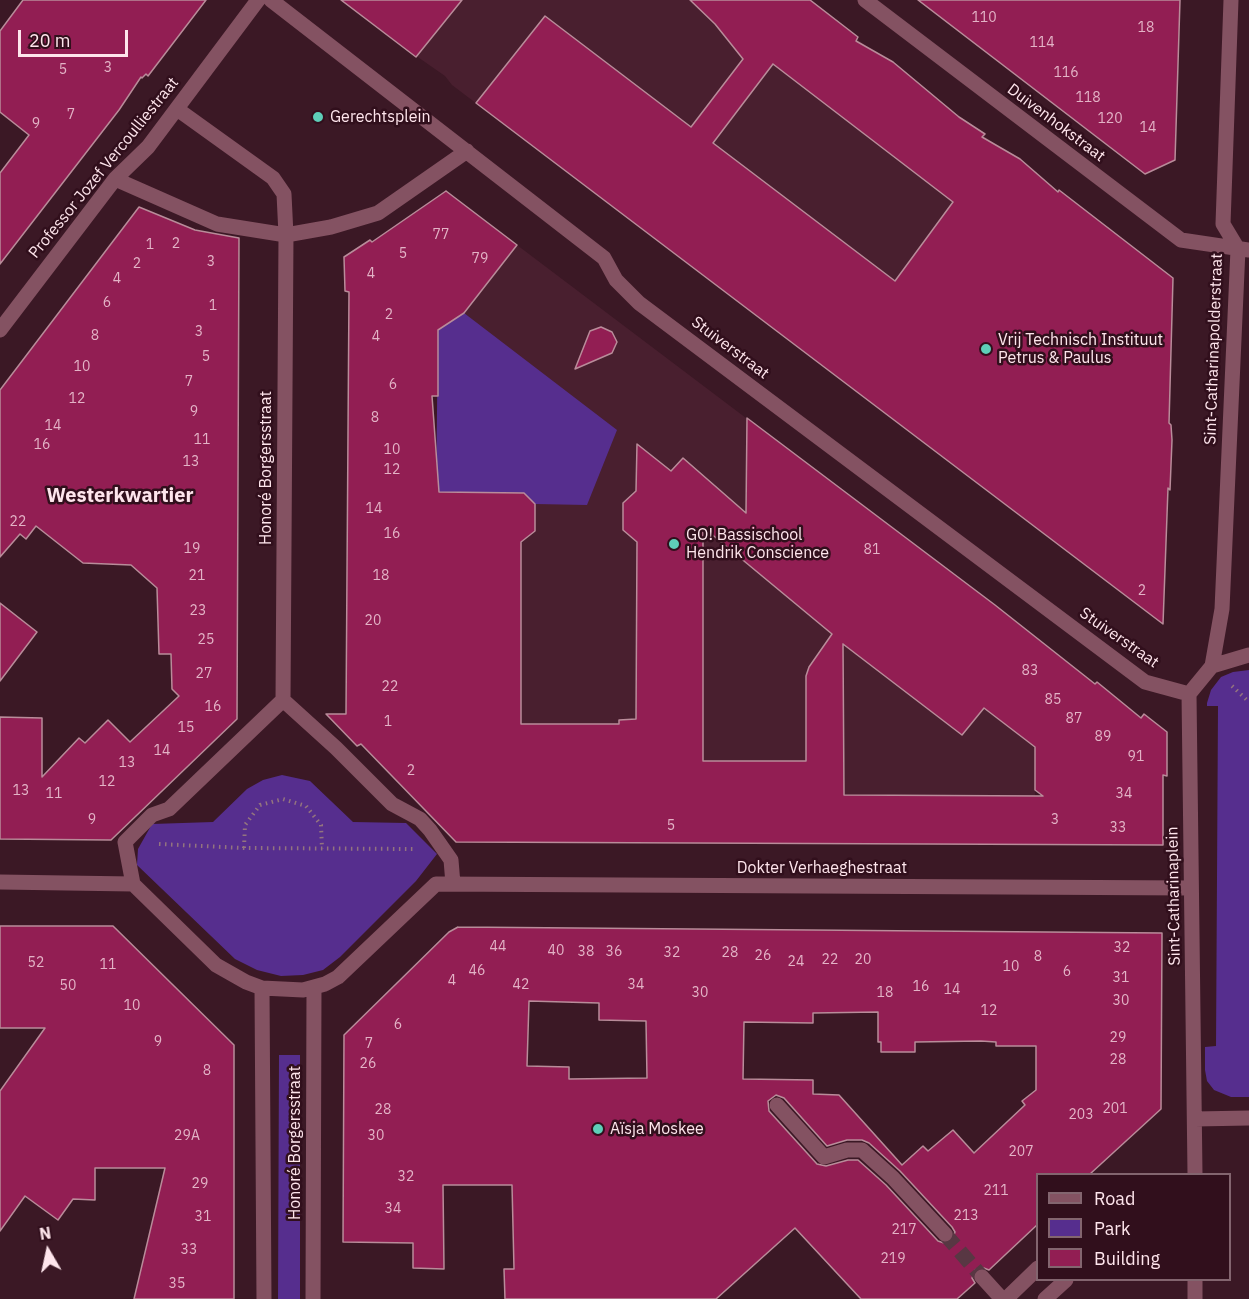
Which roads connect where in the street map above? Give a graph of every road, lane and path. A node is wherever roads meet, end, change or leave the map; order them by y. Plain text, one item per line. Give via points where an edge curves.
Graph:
1 (258, 0) edge
2 (271, 0) edge
3 (865, 0) edge
4 (1231, 0) edge
5 (177, 109) junction
6 (467, 151) junction
7 (115, 179) junction
8 (285, 235) junction
9 (1243, 250) edge
10 (0, 330) edge
11 (1249, 655) edge
12 (1212, 666) junction
13 (1189, 694) junction
14 (284, 700) junction
15 (125, 842) junction
16 (244, 848) junction
17 (322, 849) junction
18 (443, 849) junction
19 (0, 882) edge
20 (133, 884) junction
21 (453, 884) junction
22 (1191, 888) junction
23 (314, 987) junction
24 (262, 988) junction
25 (777, 1105) dead end
26 (1249, 1118) edge
27 (1195, 1119) junction
28 (1195, 1173) edge
29 (945, 1234) tunnel mouth
30 (1036, 1270) edge
31 (982, 1277) tunnel mouth
32 (1065, 1281) edge
33 (1196, 1281) edge
34 (264, 1299) edge
35 (313, 1299) edge
36 (1004, 1299) edge
37 (1045, 1299) edge
38 (1196, 1299) edge

1 - 5 street, Professor Jozef Vercoulliestraat
2 - 6 street, Stuiverstraat
3 - 9 street, Duivenhokstraat via 1181,240
4 - 9 street, Sint-Catharinapolderstraat via 1224,224
5 - 7 street, Professor Jozef Vercoulliestraat via 148,147
5 - 8 street via 273,178 284,194
6 - 8 street via 378,213
6 - 13 street, Stuiverstraat via 604,258 616,280 649,310 1145,682
7 - 8 street via 217,224
7 - 10 street, Professor Jozef Vercoulliestraat
8 - 14 street, Honoré Borgersstraat
9 - 12 street, Sint-Catharinapolderstraat via 1222,609
11 - 12 street
12 - 13 street
13 - 22 street, Sint-Catharinaplein
14 - 15 street via 170,809 152,815
14 - 18 street via 392,804 420,819
15 - 16 path
15 - 20 street
16 - 17 path
16 - 17 path via 245,825 260,806 283,799 306,806 321,825
17 - 18 path
18 - 21 street via 450,860
19 - 20 street
20 - 24 street via 216,965
21 - 22 street, Dokter Verhaeghestraat
21 - 23 street, Dokter Verhaeghestraat via 436,884 338,977
22 - 27 street, Sint-Catharinaplein
23 - 24 street, Dokter Verhaeghestraat
23 - 35 street, Honoré Borgersstraat
24 - 34 street, Honoré Borgersstraat
25 - 29 street via 824,1157 862,1150
26 - 27 street
27 - 28 street, Sint-Catharinaplein
30 - 36 street
31 - 36 street
32 - 37 street
33 - 38 street

